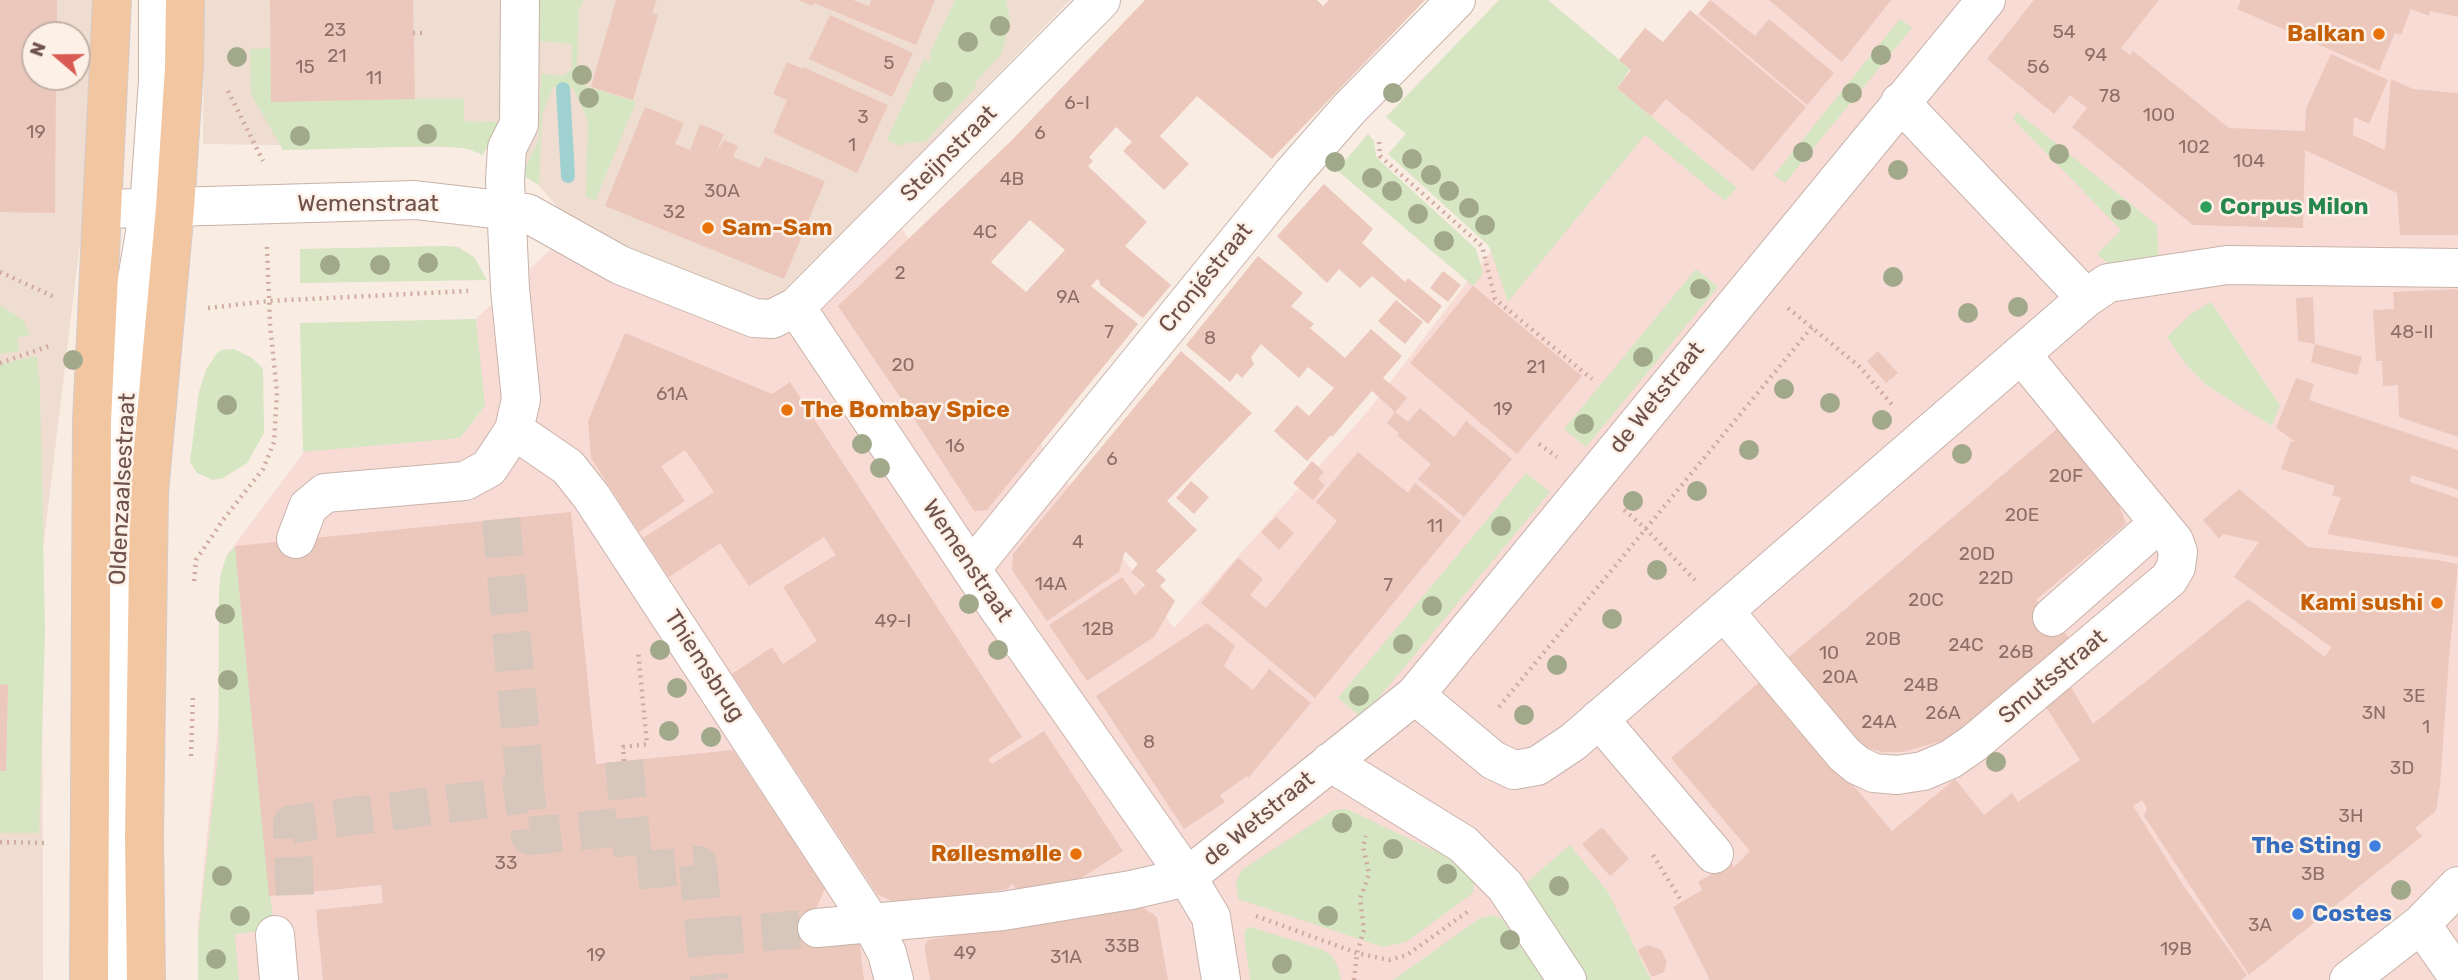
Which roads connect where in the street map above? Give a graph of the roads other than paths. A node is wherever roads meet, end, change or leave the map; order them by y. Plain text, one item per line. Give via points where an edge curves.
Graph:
1 (112, 0) edge
2 (158, 0) edge
3 (185, 0) edge
4 (520, 0) edge
5 (1456, 0) edge
6 (1986, 0) edge
7 (1081, 7) edge
8 (1900, 102) junction
9 (162, 208) junction
10 (103, 209) junction
11 (506, 210) junction
12 (2458, 268) edge
13 (2086, 298) junction
14 (796, 307) junction
15 (2021, 354) junction
16 (514, 430) junction
17 (2160, 523) junction
18 (296, 539) dead end
19 (971, 569) junction
20 (1724, 611) junction
21 (2052, 618) dead end
22 (1415, 695) junction
23 (1599, 719) junction
24 (1330, 762) junction
25 (1714, 854) dead end
26 (1187, 877) junction
27 (2458, 886) edge
28 (871, 922) junction
29 (2421, 924) junction
30 (817, 928) tunnel mouth
31 (275, 935) dead end
32 (2458, 977) edge
33 (89, 980) edge
34 (118, 980) edge
35 (146, 980) edge
36 (279, 980) edge
37 (894, 980) edge
38 (1221, 980) edge
39 (1567, 980) edge
40 (2349, 980) edge

1 - 10 main road, Oldenzaalsestraat
2 - 9 street, Oldenzaalsestraat
3 - 9 main road, Oldenzaalsestraat via 184,68
4 - 11 street via 519,124 507,148
5 - 19 street, Cronjéstraat via 1350,108 1246,228
6 - 8 street, de Wetstraat
7 - 14 street, Steijnstraat
8 - 13 street
8 - 22 street, de Wetstraat
9 - 10 street, Wemenstraat
9 - 11 street, Wemenstraat via 415,200
9 - 34 street, Oldenzaalsestraat via 133,303 119,492
9 - 35 main road, Oldenzaalsestraat via 166,306 149,492
10 - 33 main road, Oldenzaalsestraat via 92,421
11 - 14 street, Wemenstraat via 527,213 620,265 754,318 772,318
11 - 16 street via 521,400
12 - 13 street via 2227,265 2108,283
13 - 15 street
14 - 19 street, Wemenstraat
15 - 17 street, Smutsstraat
15 - 20 street
16 - 18 street via 489,468 465,481 325,493 308,506
16 - 28 street, Thiemsbrug via 568,467 591,496
17 - 20 street, Smutsstraat via 2178,552 2169,579 1975,743 1923,771 1874,773 1857,765
17 - 21 street
19 - 26 street, Wemenstraat
20 - 23 street
22 - 23 street via 1482,751 1514,769 1537,766
22 - 24 street, de Wetstraat
23 - 25 street
24 - 26 street, de Wetstraat
24 - 39 street, de Wetstraat via 1463,844 1505,886
26 - 28 street via 1003,911
26 - 38 street, Wemenstraat via 1211,917
27 - 29 street
28 - 30 street
28 - 37 street, Thiemsbrug
29 - 32 street
29 - 40 street
31 - 36 street

